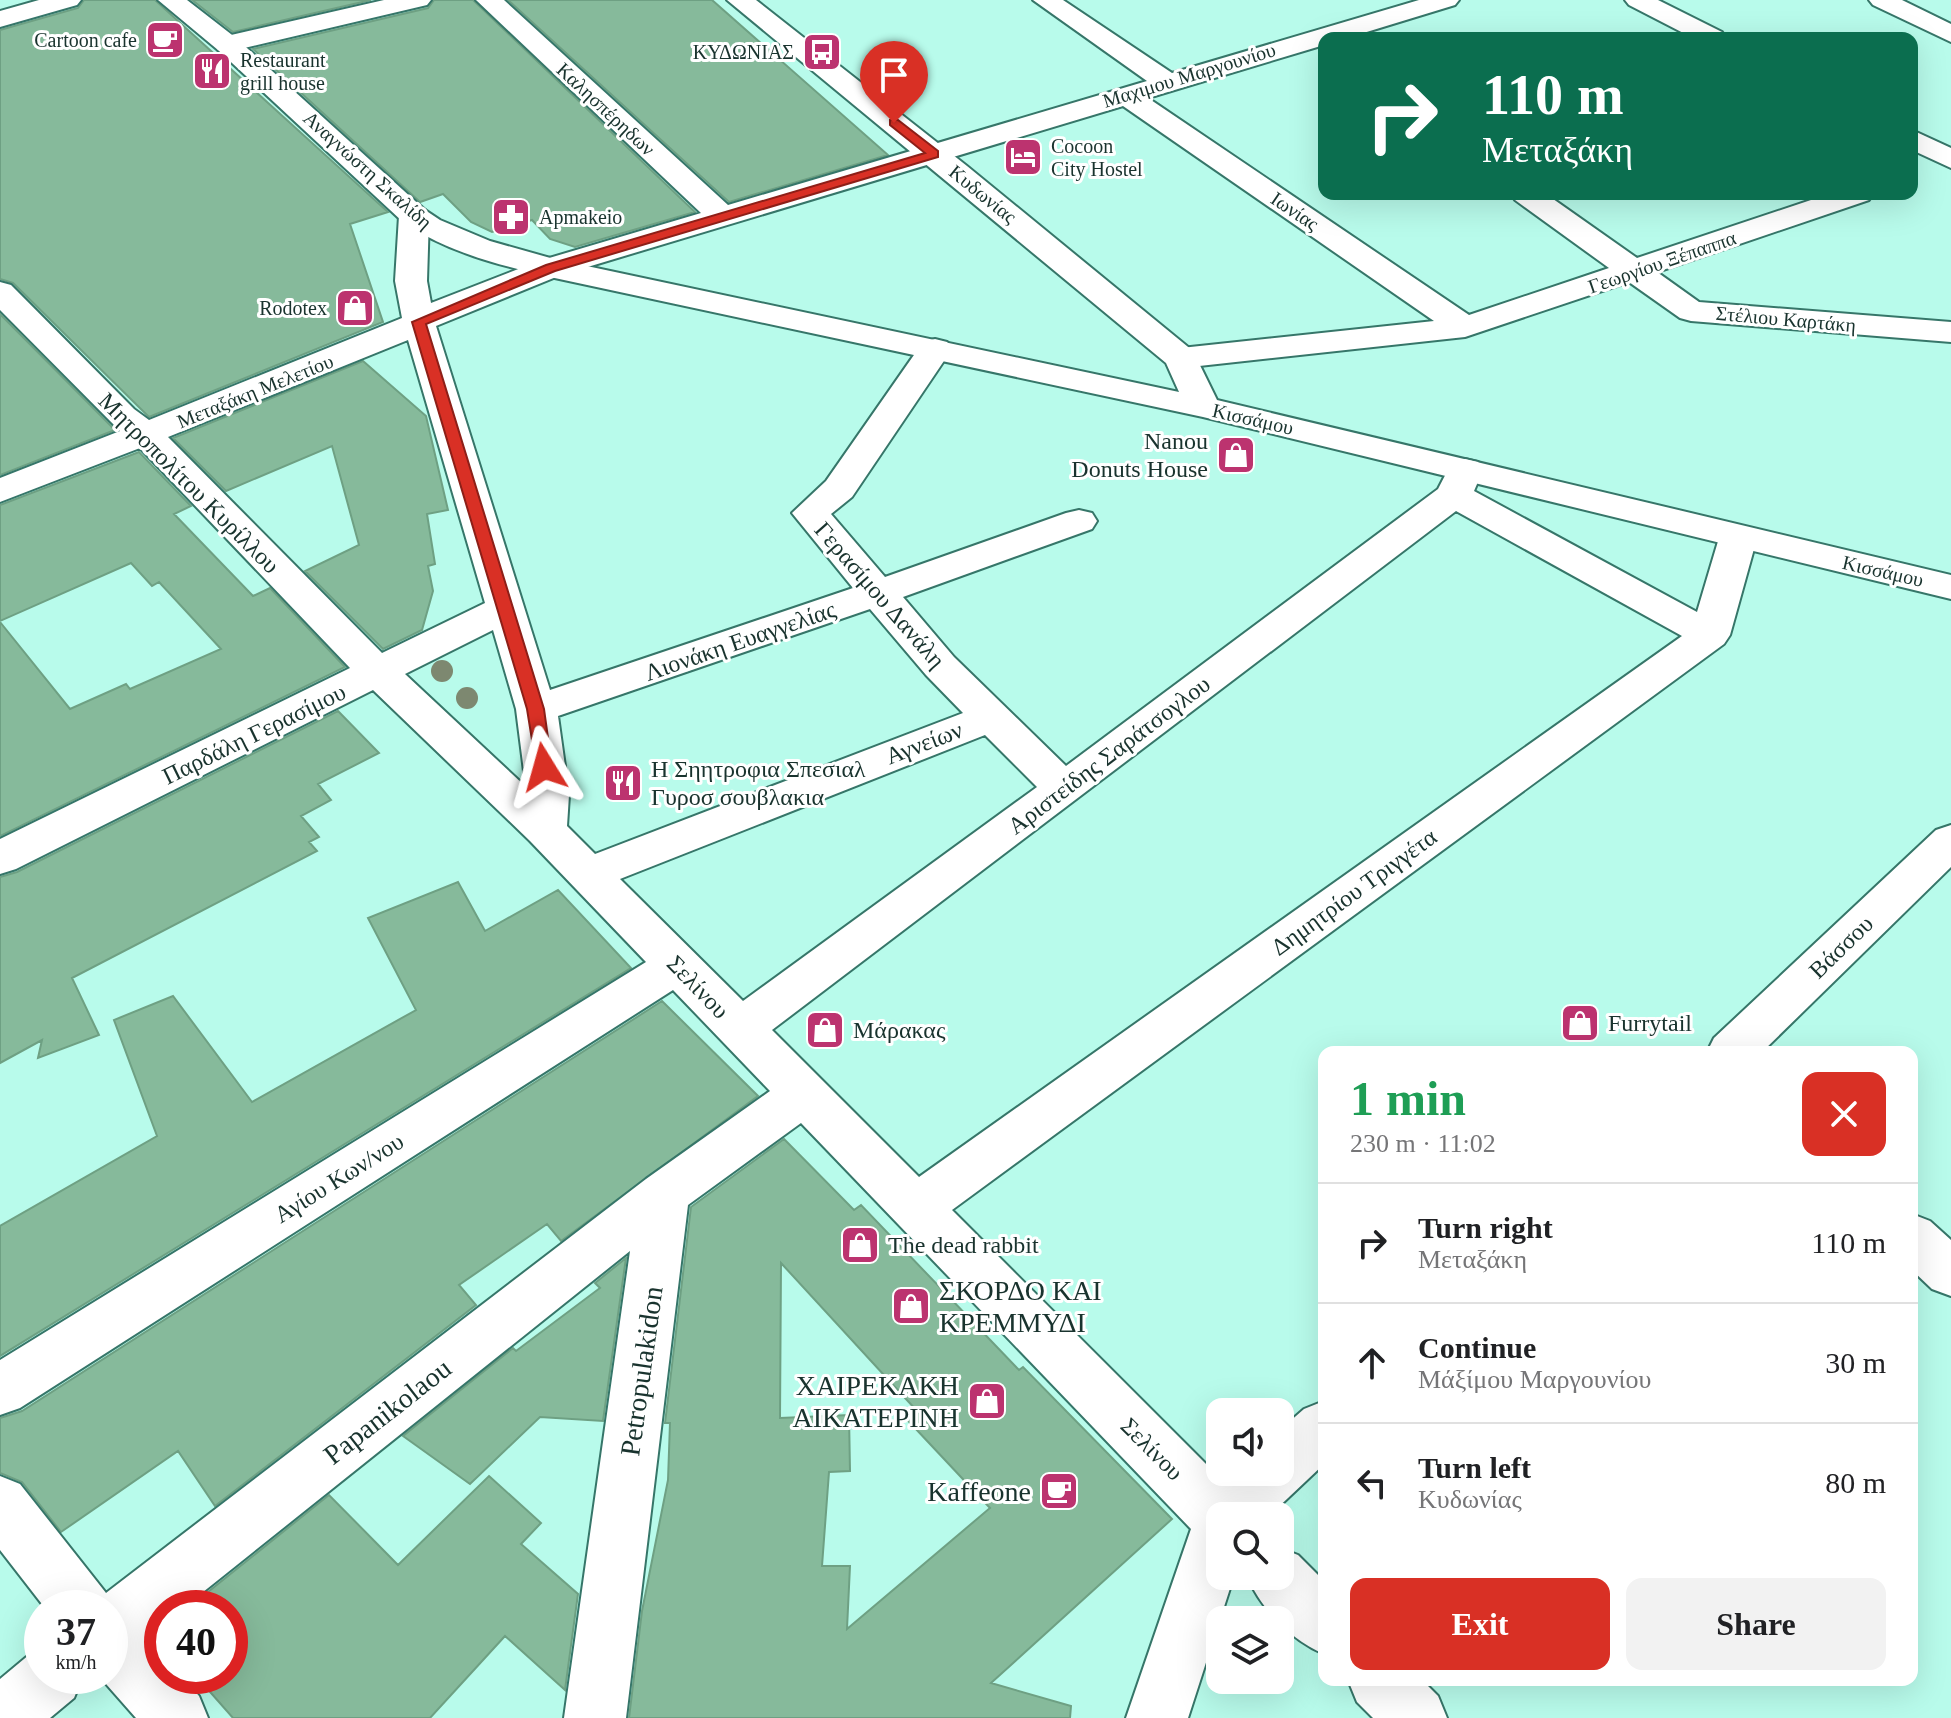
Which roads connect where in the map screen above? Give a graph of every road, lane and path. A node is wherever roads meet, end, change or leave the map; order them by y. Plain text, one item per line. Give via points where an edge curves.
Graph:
1 (68, 0) edge
2 (171, 0) edge
3 (418, 0) edge
4 (489, 0) edge
5 (740, 0) edge
6 (1046, 0) edge
7 (1343, 0) edge
8 (1446, 0) edge
9 (1638, 0) edge
10 (1882, 0) edge
11 (0, 19) edge
12 (1376, 20) junction
13 (1344, 32) edge
14 (1701, 32) edge
15 (1951, 34) edge
16 (1318, 42) edge
17 (227, 44) junction
18 (1167, 82) junction
19 (1124, 94) junction
20 (1918, 142) edge
21 (933, 154) junction
22 (1951, 160) edge
23 (1918, 173) edge
24 (1534, 200) edge
25 (1841, 200) edge
26 (414, 216) junction
27 (723, 217) junction
28 (550, 268) junction
29 (1633, 272) junction
30 (0, 292) edge
31 (419, 322) junction
32 (1465, 327) junction
33 (1951, 332) edge
34 (935, 349) junction
35 (1181, 358) junction
36 (1203, 407) junction
37 (146, 434) junction
38 (1459, 482) junction
39 (0, 491) edge
40 (1079, 521) dead end
41 (1738, 538) junction
42 (1951, 587) edge
43 (877, 593) junction
44 (506, 608) junction
45 (1710, 635) junction
46 (379, 673) junction
47 (536, 709) junction
48 (992, 717) junction
49 (1064, 789) junction
50 (545, 830) junction
51 (1951, 841) edge
52 (0, 858) edge
53 (588, 874) junction
54 (677, 965) junction
55 (739, 1029) junction
56 (1737, 1046) edge
57 (804, 1094) junction
58 (664, 1194) junction
59 (916, 1208) junction
60 (1918, 1243) edge
61 (1951, 1273) edge
62 (0, 1390) edge
63 (1318, 1432) edge
64 (1294, 1454) edge
65 (1260, 1486) edge
66 (1242, 1502) edge
67 (0, 1504) edge
68 (1206, 1504) edge
69 (1206, 1570) edge
70 (68, 1590) edge
71 (1291, 1590) edge
72 (128, 1614) edge
73 (1318, 1618) edge
74 (128, 1663) edge
75 (1385, 1686) edge
76 (31, 1694) edge
77 (2, 1718) edge
78 (177, 1718) edge
79 (595, 1718) edge
80 (1157, 1718) edge
81 (1416, 1718) edge

1 - 11 street
2 - 17 street, Αναγνώστη Σκαλίδη
3 - 17 street
4 - 27 street, Καλησπέρηδων
5 - 21 street, Κυδωνίας
6 - 18 street
7 - 12 street
8 - 12 street, Μαχιμου Mαργουνίου
9 - 14 street
10 - 15 street
12 - 13 street, Μαχιμου Mαργουνίου
16 - 18 street, Μαχιμου Mαργουνίου
17 - 26 street, Αναγνώστη Σκαλίδη
18 - 19 street, Μαχιμου Mαργουνίου
19 - 21 street, Μαχιμου Mαργουνίου
19 - 32 street, Ιωνίας
20 - 22 street
21 - 27 street, Μαχιμου Mαργουνίου
21 - 35 street, Κυδωνίας
22 - 23 street
24 - 29 street, Στέλιου Καρτάκη
25 - 29 street, Γεωργίου Ξέπαππα
26 - 28 street, Αναγνώστη Σκαλίδη via 457,239
26 - 31 street via 411,281
27 - 28 street, Μεταξάκη Μελετίου
28 - 31 street, Μεταξάκη Μελετίου
28 - 34 street, Κισσάμου
29 - 32 street, Γεωργίου Ξέπαππα
29 - 33 street, Στέλιου Καρτάκη via 1691,311
30 - 37 street, Μητροπολίτου Κυρίλλου
31 - 37 street, Μεταξάκη Μελετίου
31 - 44 street
32 - 35 street
34 - 36 street, Κισσάμου
34 - 43 street, Γερασίμου Δανάλη via 839,489 810,513
35 - 36 street, Κυδωνίας
36 - 38 street, Κισσάμου
37 - 39 street, Μεταξάκη Μελετίου
37 - 46 street, Μητροπολίτου Κυρίλλου
38 - 41 street, Κισσάμου
38 - 45 street, Κισσάμου
38 - 49 street, Αριστείδης Σαράτσογλου
40 - 43 street, Λιονάκη Ευαγγελίας
41 - 42 street, Κισσάμου
41 - 45 street
43 - 47 street, Λιονάκη Ευαγγελίας
43 - 48 street, Γερασίμου Δανάλη
44 - 46 street, Παρδάλη Γερασίμου
44 - 47 street
45 - 59 street, Δημητρίου Τριγγέτα
46 - 50 street, Μητροπολίτου Κυρίλλου
46 - 52 street, Παρδάλη Γερασίμου
47 - 50 street via 548,795
48 - 49 street, Γερασίμου Δανάλη
48 - 53 street, Αγνείων
49 - 55 street, Αριστείδης Σαράτσογλου
50 - 53 street, Σελίνου
51 - 56 street, Βάσσου
53 - 54 street, Σελίνου
54 - 55 street, Σελίνου
54 - 62 street, Αγίου Κων/νου
55 - 57 street, Σελίνου
57 - 58 street
57 - 59 street, Σελίνου
58 - 72 street, Papanikolaou
58 - 79 street, Petropulakidon
59 - 68 street, Σελίνου
60 - 61 street
63 - 64 street
65 - 66 street
67 - 70 street
69 - 80 street
71 - 73 street
74 - 78 street
75 - 81 street
76 - 77 street

